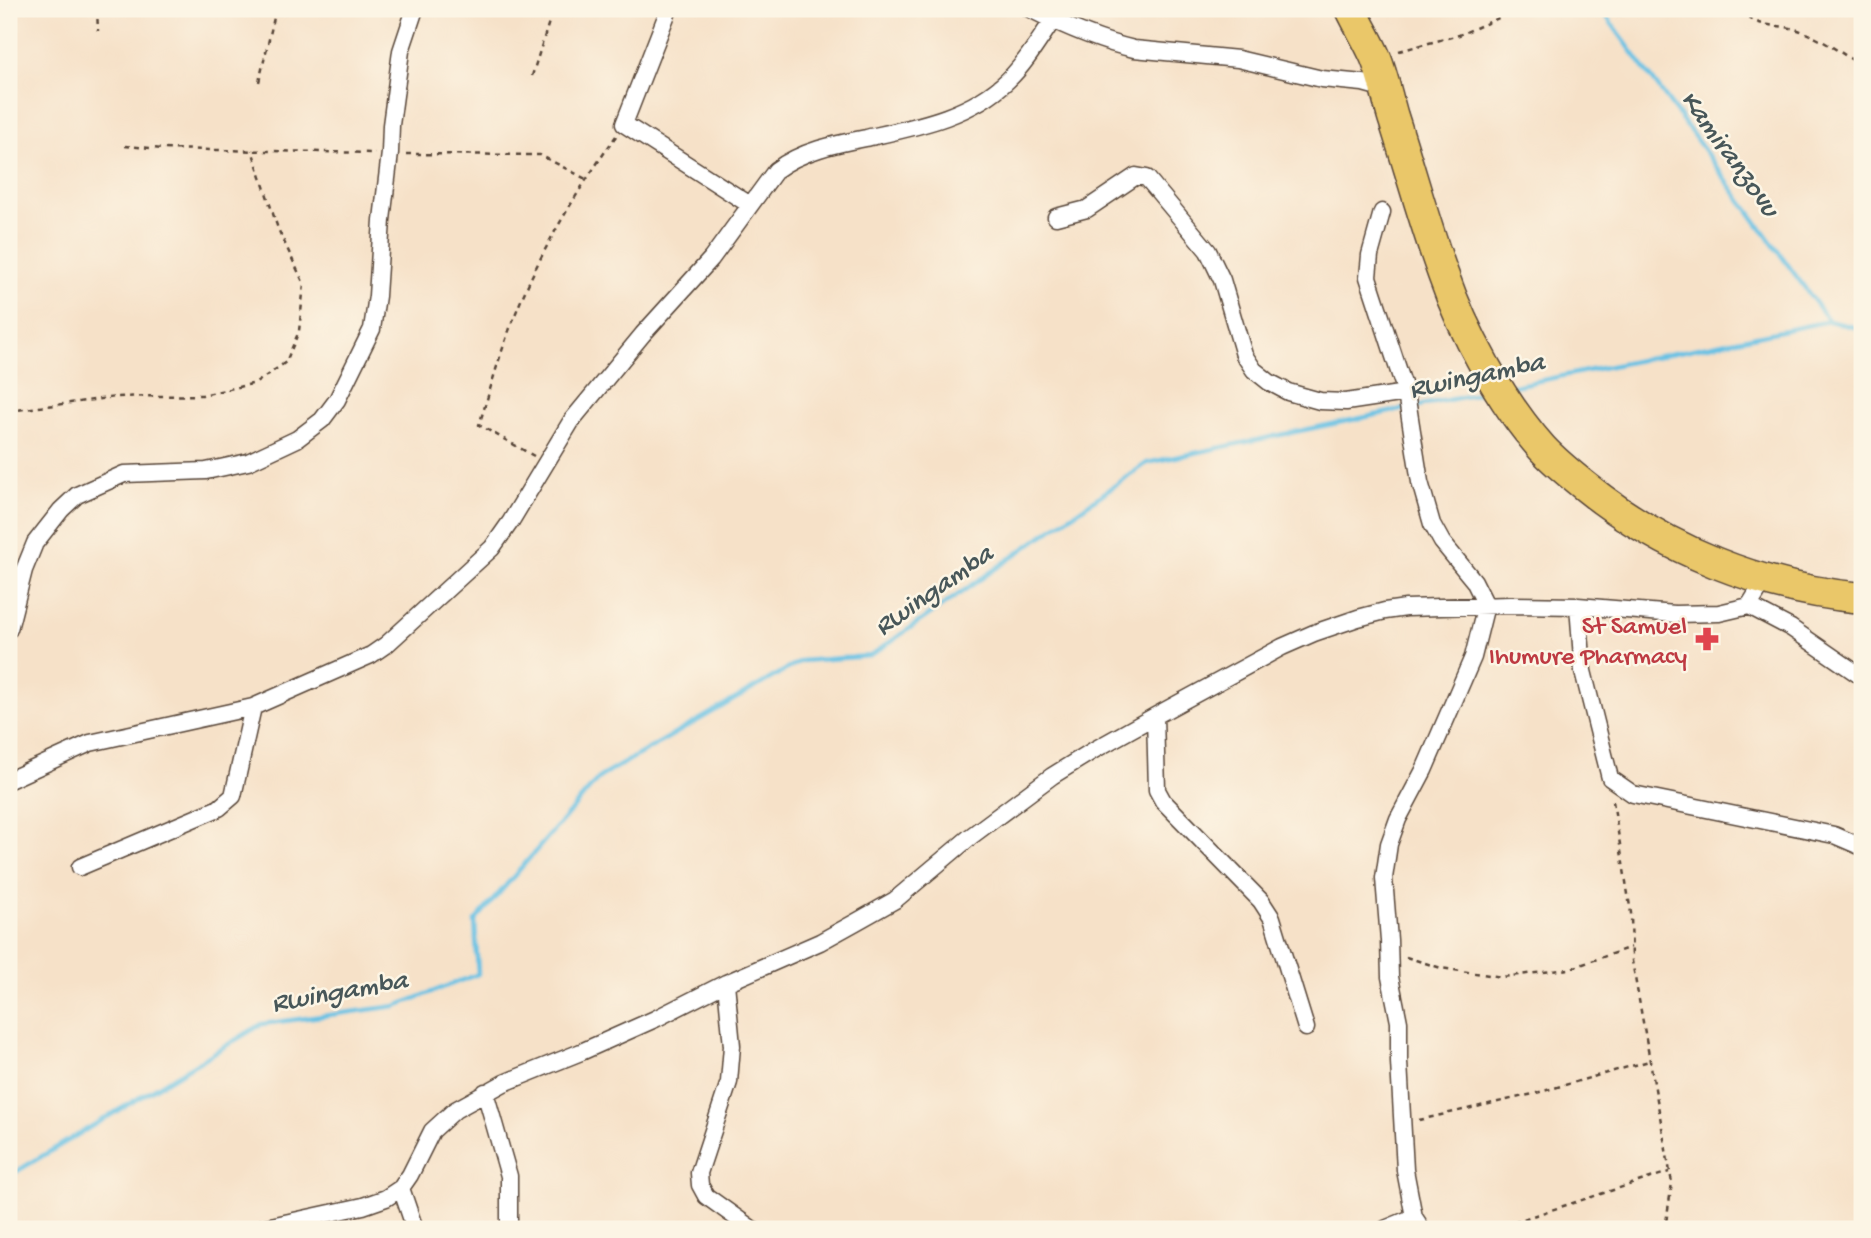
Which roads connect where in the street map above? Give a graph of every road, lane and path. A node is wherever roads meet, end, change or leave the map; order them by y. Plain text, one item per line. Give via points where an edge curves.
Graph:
1 (97, 9) edge
2 (276, 9) edge
3 (415, 9) edge
4 (553, 9) edge
5 (669, 9) edge
6 (1030, 9) edge
7 (1350, 9) edge
8 (1520, 9) edge
9 (1743, 9) edge
10 (1052, 20) junction
11 (97, 31) dead end
12 (1375, 57) junction
13 (1862, 66) edge
14 (532, 76) dead end
15 (259, 82) dead end
16 (1385, 89) junction
17 (624, 124) junction
18 (125, 146) dead end
19 (252, 150) junction
20 (390, 153) junction
21 (586, 179) junction
22 (750, 205) junction
23 (1382, 212) dead end
24 (1056, 217) dead end
25 (1406, 393) junction
26 (9, 411) edge
27 (547, 463) junction
28 (1765, 580) junction
29 (1862, 598) edge
30 (1486, 605) junction
31 (1578, 606) junction
32 (1749, 606) junction
33 (9, 629) edge
34 (1862, 677) edge
35 (253, 707) junction
36 (1155, 716) junction
37 (1610, 778) junction
38 (9, 780) edge
39 (1862, 847) edge
40 (80, 867) dead end
41 (1631, 947) junction
42 (1390, 952) junction
43 (726, 983) junction
44 (1306, 1028) dead end
45 (1650, 1060) junction
46 (485, 1092) junction
47 (1402, 1124) junction
48 (1670, 1172) junction
49 (401, 1188) junction
50 (1418, 1223) edge
51 (303, 1224) edge
52 (257, 1229) edge
53 (415, 1229) edge
54 (509, 1229) edge
55 (752, 1229) edge
56 (1385, 1229) edge
57 (1485, 1229) edge
58 (1665, 1229) edge

1 - 11 path
2 - 15 path
3 - 20 street via 401,51
4 - 14 path
5 - 17 street
6 - 10 street
7 - 12 highway
8 - 12 path via 1459,35
9 - 13 path via 1755,22 1799,30
10 - 16 street via 1134,49 1238,60
10 - 22 street via 1009,80 980,101 926,125 844,142 787,162
12 - 16 highway
16 - 28 highway via 1443,275 1465,328 1494,381 1542,448 1606,504 1645,528 1686,550
17 - 21 path
17 - 22 street
18 - 19 path
19 - 20 path
19 - 26 path via 278,229 304,284 299,331 286,362 256,383 202,395 116,397
20 - 21 path via 540,155
20 - 33 street via 372,329 337,400 322,420 298,439 248,463 206,471 124,474 76,495 36,543
21 - 27 path via 533,274 479,425
22 - 27 street via 711,259 572,420
23 - 25 street via 1368,277
24 - 25 street via 1087,209 1136,176 1147,178 1208,251 1244,355 1254,370 1288,392 1320,401
25 - 30 street via 1420,482 1432,524
27 - 35 street via 492,548 387,644
28 - 29 highway
28 - 32 street
30 - 31 street
30 - 36 street via 1385,611 1314,633
30 - 42 street via 1473,657 1389,844 1384,878
31 - 32 street via 1675,614 1719,613
31 - 37 street via 1583,671
32 - 34 street via 1791,628
35 - 38 street via 90,743
35 - 40 street via 233,796 219,808
36 - 43 street via 1052,776 895,900 820,942
36 - 44 street via 1157,790 1272,918
37 - 39 street via 1633,794 1834,835
37 - 41 path via 1631,913
41 - 42 path via 1569,969 1502,977 1441,968
41 - 45 path
42 - 47 street via 1399,1021
43 - 46 street
43 - 55 street via 732,1046 729,1082 699,1172 700,1185 706,1196
45 - 47 path via 1533,1094
45 - 48 path
46 - 49 street via 432,1131
46 - 54 street via 509,1176
47 - 50 street via 1405,1170
48 - 57 path
48 - 58 path
49 - 51 street via 386,1198
49 - 53 street
50 - 56 street
51 - 52 street

